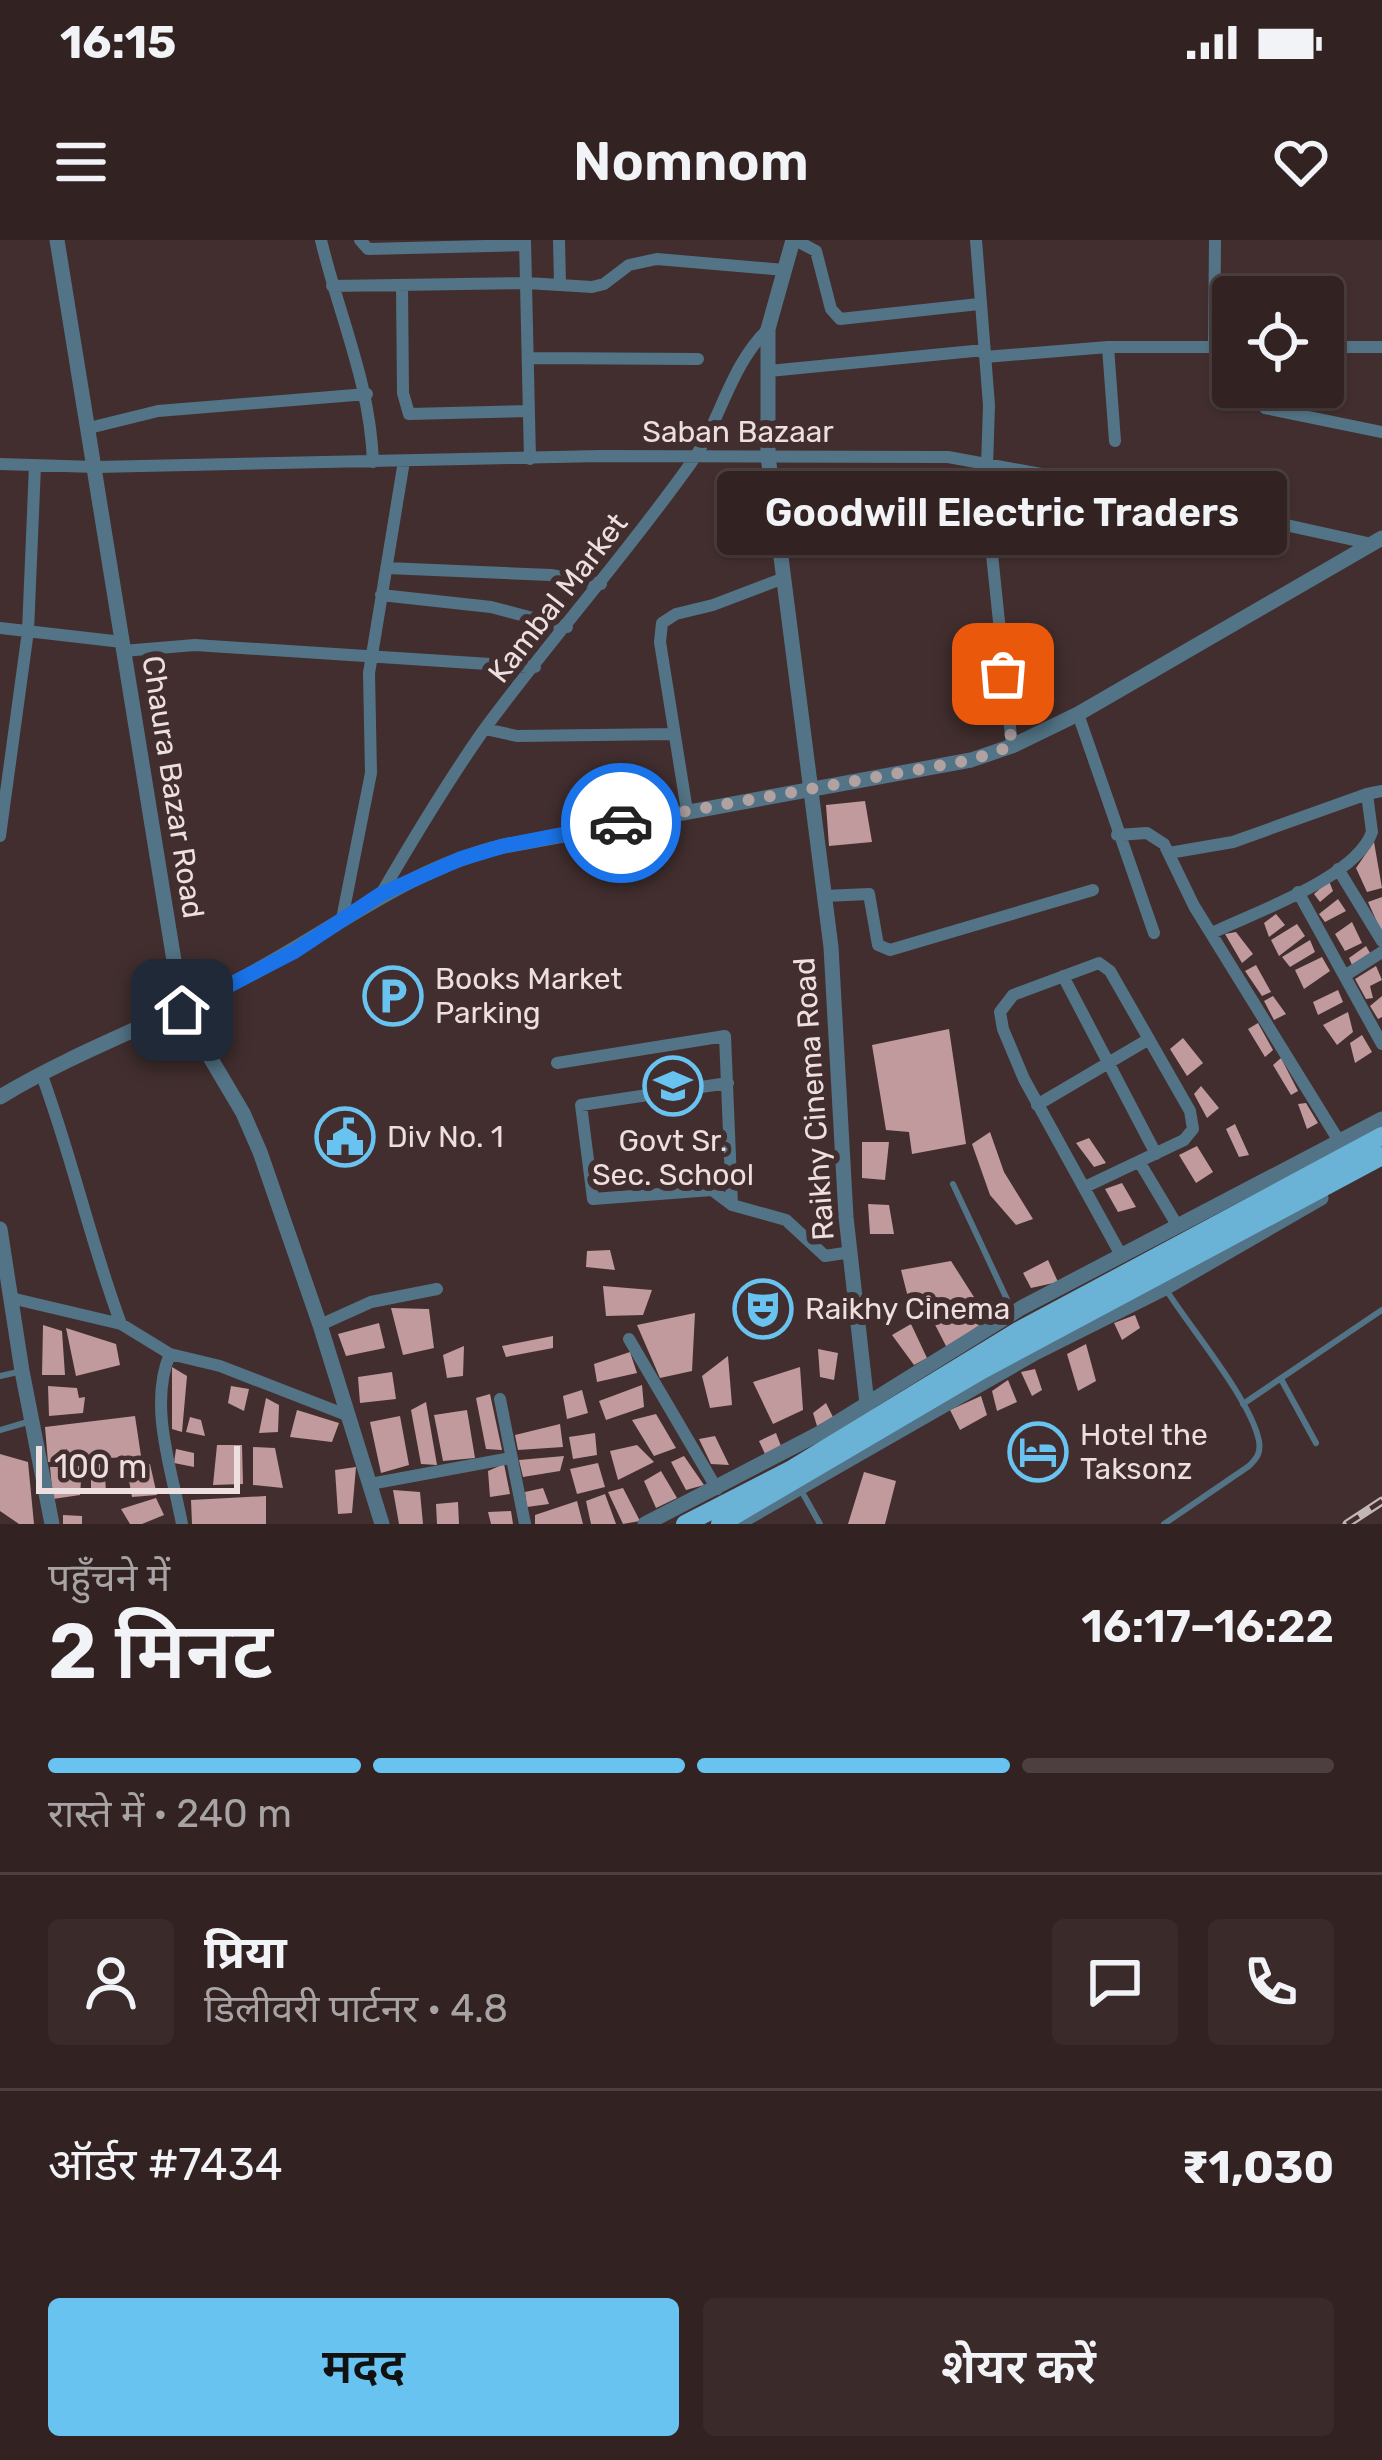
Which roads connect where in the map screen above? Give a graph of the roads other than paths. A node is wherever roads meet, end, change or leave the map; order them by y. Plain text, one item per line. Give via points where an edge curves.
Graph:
1 (57, 240) edge
2 (321, 240) edge
3 (360, 240) edge
4 (559, 240) edge
5 (795, 240) edge
6 (976, 240) edge
7 (1215, 240) edge
8 (525, 243) edge
9 (784, 271) junction
10 (1215, 276) edge
11 (527, 283) junction
12 (560, 284) junction
13 (401, 285) junction
14 (332, 286) junction
15 (979, 304) junction
16 (767, 329) junction
17 (1108, 347) junction
18 (1212, 347) edge
19 (1344, 347) edge
20 (1382, 347) edge
21 (984, 354) junction
22 (530, 358) junction
23 (698, 359) dead end
24 (769, 371) junction
25 (367, 394) junction
26 (1265, 408) dead end
27 (529, 411) junction
28 (89, 428) junction
29 (1382, 432) edge
30 (1115, 441) dead end
31 (768, 456) junction
32 (695, 457) junction
33 (530, 459) junction
34 (404, 461) junction
35 (373, 462) junction
36 (986, 463) junction
37 (0, 464) edge
38 (35, 466) junction
39 (96, 467) junction
40 (775, 515) junction
41 (989, 527) junction
42 (1377, 541) edge
43 (387, 568) junction
44 (784, 578) junction
45 (601, 584) junction
46 (382, 595) junction
47 (567, 627) junction
48 (0, 628) edge
49 (28, 631) junction
50 (122, 646) junction
51 (371, 656) junction
52 (535, 667) junction
53 (1078, 714) junction
54 (485, 729) junction
55 (674, 734) junction
56 (1012, 746) junction
57 (3, 778) edge
58 (810, 791) junction
59 (1382, 791) edge
60 (1367, 794) junction
61 (687, 811) junction
62 (1377, 825) edge
63 (1117, 835) junction
64 (0, 836) edge
65 (1169, 853) junction
66 (1338, 869) junction
67 (1093, 890) dead end
68 (1298, 892) junction
69 (381, 894) junction
70 (824, 896) junction
71 (342, 920) junction
72 (1154, 933) dead end
73 (1212, 933) junction
74 (1382, 941) edge
75 (1382, 952) edge
76 (1346, 975) junction
77 (1063, 976) junction
78 (182, 1010) junction
79 (1149, 1040) junction
80 (1382, 1044) edge
81 (557, 1063) dead end
82 (1107, 1064) junction
83 (41, 1073) junction
84 (728, 1083) junction
85 (0, 1097) edge
86 (1037, 1105) junction
87 (1382, 1119) edge
88 (1382, 1136) edge
89 (1340, 1141) junction
90 (1156, 1154) junction
91 (1382, 1156) edge
92 (1140, 1163) junction
93 (1382, 1165) edge
94 (953, 1184) dead end
95 (1085, 1187) junction
96 (732, 1205) junction
97 (1177, 1225) junction
98 (0, 1229) edge
99 (851, 1252) junction
100 (1121, 1256) junction
101 (1165, 1288) junction
102 (437, 1289) dead end
103 (11, 1298) junction
104 (1382, 1310) edge
105 (1014, 1313) junction
106 (121, 1324) junction
107 (320, 1325) junction
108 (628, 1340) dead end
109 (170, 1354) junction
110 (22, 1371) junction
111 (0, 1376) edge
112 (1281, 1379) junction
113 (500, 1399) dead end
114 (867, 1404) junction
115 (1243, 1404) junction
116 (349, 1416) junction
117 (33, 1421) junction
118 (0, 1430) edge
119 (1316, 1443) dead end
120 (511, 1458) junction
121 (370, 1484) junction
122 (717, 1489) junction
123 (800, 1489) junction
124 (52, 1524) edge
125 (182, 1524) edge
126 (382, 1524) edge
127 (525, 1524) edge
128 (645, 1524) edge
129 (685, 1524) edge
130 (720, 1524) edge
131 (735, 1524) edge
132 (820, 1524) edge
133 (1164, 1524) edge

1 - 28 street, Chaura Bazar Road
2 - 14 street
3 - 8 street via 368,249
4 - 12 street
5 - 9 street, Raikhy Cinema Road
5 - 15 street via 816,251 840,319
6 - 15 street
7 - 10 street
8 - 11 street
9 - 12 street via 657,259 598,286
9 - 16 street, Raikhy Cinema Road
11 - 12 street
11 - 13 street
11 - 22 street
13 - 14 street
13 - 27 street via 409,414
14 - 25 street
15 - 21 street
16 - 24 street, Raikhy Cinema Road
16 - 32 street, Kambal Market via 745,353
17 - 18 street
17 - 21 street
17 - 30 street
19 - 20 street
21 - 24 street
21 - 36 street
22 - 23 street
22 - 27 street
24 - 31 street, Raikhy Cinema Road
25 - 28 street via 158,411
25 - 35 street
26 - 29 street
27 - 33 street
28 - 39 street, Chaura Bazar Road
31 - 32 street, Saban Bazaar
31 - 36 street, Saban Bazaar
31 - 40 street, Raikhy Cinema Road
32 - 33 street, Saban Bazaar
32 - 45 street, Kambal Market
33 - 34 street, Saban Bazaar
34 - 35 street, Saban Bazaar
34 - 43 street
35 - 39 street, Saban Bazaar
36 - 41 street
36 - 42 street, Saban Bazaar
37 - 38 street, Saban Bazaar
38 - 39 street, Saban Bazaar
38 - 49 street
39 - 50 street, Chaura Bazar Road
40 - 41 street via 824,516 865,532
40 - 44 street, Raikhy Cinema Road
41 - 56 street
42 - 53 street
43 - 45 street
43 - 46 street
44 - 55 street via 662,623
44 - 58 street, Raikhy Cinema Road
45 - 47 street, Kambal Market
46 - 47 street
46 - 51 street
47 - 52 street, Kambal Market
48 - 49 street
49 - 50 street
49 - 57 street
50 - 51 street
50 - 78 street, Chaura Bazar Road
51 - 52 street
51 - 71 street via 371,772
52 - 54 street, Kambal Market
53 - 56 street
53 - 63 street
54 - 55 street via 517,736
54 - 69 street, Kambal Market
55 - 61 street
56 - 58 street
57 - 64 street
58 - 61 street
58 - 70 street, Raikhy Cinema Road
59 - 60 street
60 - 62 street
60 - 65 street via 1246,838
61 - 69 street via 483,851
62 - 66 street
63 - 65 street via 1154,835
63 - 72 street
65 - 73 street
66 - 68 street
66 - 74 street
67 - 70 street via 890,950 878,945 869,895
68 - 73 street
68 - 76 street
69 - 71 street
70 - 99 street, Raikhy Cinema Road
71 - 78 street
73 - 89 street
75 - 76 street
76 - 80 street
77 - 79 street via 1106,966
77 - 82 street
77 - 86 street via 1006,999 1000,1012
78 - 83 street
78 - 107 street, Chaura Bazar Road via 243,1113
79 - 82 street
79 - 90 street via 1193,1121 1184,1140
81 - 84 street via 725,1036
82 - 86 street
82 - 90 street
83 - 85 street
83 - 106 street
84 - 96 street
84 - 96 street via 581,1105 593,1199 712,1190
86 - 95 street
87 - 89 street
88 - 129 main road via 966,1360 792,1469
89 - 97 street
90 - 92 street
91 - 130 main road via 982,1370
92 - 95 street
92 - 97 street
93 - 101 street
94 - 105 lane
95 - 100 street
96 - 99 street via 786,1220 825,1256
97 - 100 street
98 - 103 street
99 - 114 street, Raikhy Cinema Road
100 - 105 street
101 - 115 lane
101 - 123 street
102 - 107 street via 371,1302
103 - 106 street
103 - 110 street
104 - 112 lane
105 - 114 street
106 - 109 street
107 - 116 street, Chaura Bazar Road
108 - 122 street
109 - 116 street
109 - 125 street via 161,1402
110 - 111 lane
110 - 117 street
112 - 115 lane
112 - 119 lane
113 - 120 street
114 - 122 street
115 - 133 lane via 1258,1456
116 - 121 street, Chaura Bazar Road
117 - 118 lane
117 - 124 street
120 - 121 street
120 - 127 street
121 - 126 street, Chaura Bazar Road
122 - 128 street
123 - 131 street
123 - 132 lane

